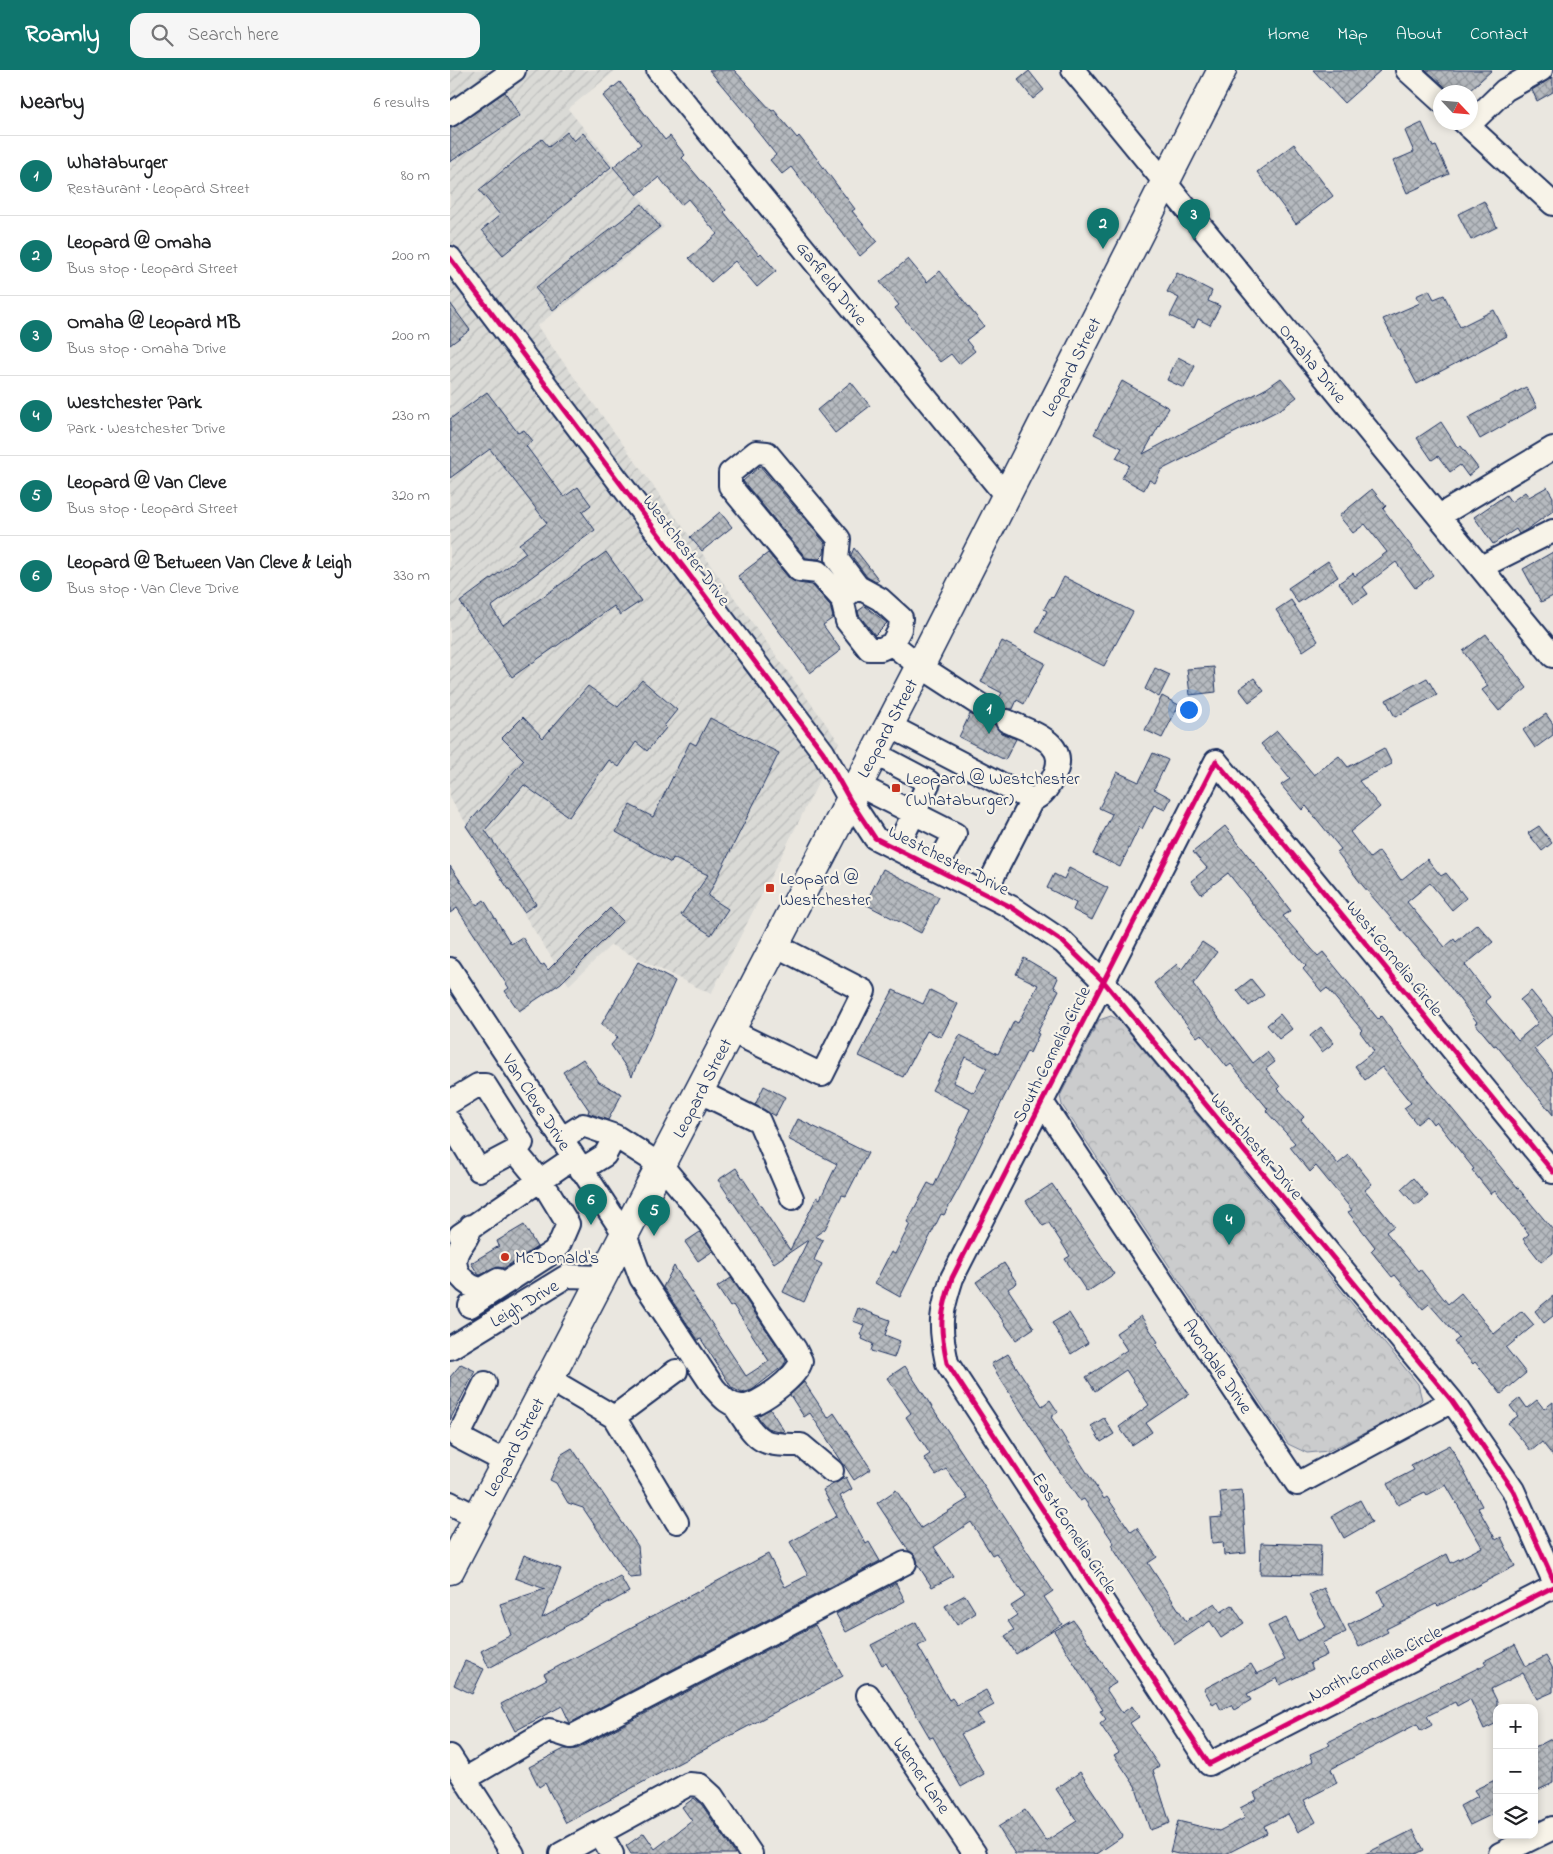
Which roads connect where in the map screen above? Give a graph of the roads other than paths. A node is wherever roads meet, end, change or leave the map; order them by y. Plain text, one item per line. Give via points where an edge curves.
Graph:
1 (514, 70) edge
2 (658, 70) edge
3 (1073, 70) edge
4 (1222, 70) edge
5 (1407, 70) edge
6 (1542, 70) edge
7 (1433, 94) edge
8 (1478, 114) edge
9 (450, 115) edge
10 (1473, 130) edge
11 (1553, 180) edge
12 (1165, 182) junction
13 (1530, 183) junction
14 (1553, 204) edge
15 (450, 258) edge
16 (1553, 448) edge
17 (1006, 496) junction
18 (1439, 516) junction
19 (1553, 531) edge
20 (1481, 568) junction
21 (850, 593) junction
22 (892, 644) junction
23 (1553, 656) edge
24 (920, 666) junction
25 (888, 725) junction
26 (874, 753) junction
27 (1216, 760) joint
28 (854, 792) junction
29 (1032, 800) junction
30 (914, 814) junction
31 (897, 848) junction
32 (936, 869) junction
33 (984, 894) junction
34 (775, 945) junction
35 (450, 969) edge
36 (1104, 982) junction
37 (731, 1031) junction
38 (700, 1092) junction
39 (450, 1102) edge
40 (1042, 1102) junction
41 (450, 1122) edge
42 (615, 1136) junction
43 (561, 1139) junction
44 (515, 1151) junction
45 (577, 1164) junction
46 (662, 1166) junction
47 (1553, 1172) edge
48 (539, 1181) junction
49 (792, 1198) dead end
50 (471, 1226) junction
51 (624, 1235) junction
52 (450, 1243) edge
53 (551, 1253) junction
54 (450, 1267) edge
55 (567, 1276) junction
56 (602, 1277) junction
57 (470, 1306) junction
58 (942, 1309) joint
59 (483, 1328) junction
60 (450, 1348) edge
61 (676, 1371) dead end
62 (550, 1379) junction
63 (485, 1383) dead end
64 (1452, 1401) junction
65 (734, 1405) junction
66 (614, 1417) junction
67 (506, 1462) junction
68 (832, 1472) dead end
69 (450, 1503) edge
70 (477, 1517) junction
71 (677, 1522) dead end
72 (905, 1563) dead end
73 (450, 1570) edge
74 (1553, 1579) edge
75 (1553, 1587) edge
76 (868, 1695) dead end
77 (450, 1756) edge
78 (1209, 1764) joint
79 (465, 1779) junction
80 (1553, 1828) edge
81 (600, 1833) junction
82 (513, 1854) edge
83 (561, 1854) edge
84 (612, 1854) edge
85 (751, 1854) edge
86 (975, 1854) edge
87 (1500, 1854) edge

1 - 9 street
2 - 17 street, Garfield Drive
3 - 12 street, Omaha Drive
4 - 12 main road, Leopard Street
5 - 7 street
6 - 8 street via 1506,90
10 - 13 street
11 - 13 street
12 - 17 main road, Leopard Street
12 - 18 street, Omaha Drive
13 - 14 street
15 - 28 street, Westchester Drive
16 - 18 street
17 - 24 main road, Leopard Street
18 - 20 street, Omaha Drive
19 - 20 street
20 - 23 street, Omaha Drive
21 - 21 street via 837,559 839,539 767,452 756,452 730,473 730,486 799,570 818,572
21 - 22 street via 880,599 901,618 900,629
21 - 22 street via 847,621 870,649 881,650
22 - 24 street
24 - 25 main road, Leopard Street
24 - 29 street via 999,716 1053,745 1058,752 1056,772 1040,797
25 - 26 main road, Leopard Street
25 - 29 street
26 - 28 main road, Leopard Street
26 - 30 street via 929,782
27 - 36 street, South Cornelia Circle
27 - 47 street, West Cornelia Circle
28 - 30 street
28 - 31 street, Westchester Drive via 875,838
28 - 34 main road, Leopard Street
29 - 33 street
30 - 31 street
30 - 32 street via 955,834
31 - 32 street, Westchester Drive
32 - 33 street, Westchester Drive
33 - 36 street, Westchester Drive via 1063,942
34 - 37 main road, Leopard Street
34 - 37 street via 864,991 822,1075
35 - 43 street, Van Cleve Drive
36 - 40 street, South Cornelia Circle
36 - 64 street, Westchester Drive
37 - 38 main road, Leopard Street
38 - 46 main road, Leopard Street
38 - 49 street via 759,1121
39 - 44 street via 478,1084 484,1085 522,1144
40 - 58 street, South Cornelia Circle via 952,1278
40 - 64 street, Avondale Drive via 1297,1484
41 - 44 street via 479,1170
42 - 43 street via 583,1125
42 - 45 street via 605,1155
42 - 46 street
43 - 45 street, Van Cleve Drive
44 - 48 street
45 - 48 street
45 - 51 street, Van Cleve Drive
46 - 51 main road, Leopard Street
46 - 65 street via 710,1224 802,1361 797,1372 783,1385 750,1406
48 - 50 street
48 - 53 street via 568,1224 559,1245
50 - 52 street
50 - 53 street via 468,1238 457,1253 456,1266 466,1285 476,1289 482,1290 542,1254
51 - 56 main road, Leopard Street
51 - 65 street, Van Cleve Drive via 641,1278 714,1388
53 - 55 street
53 - 57 street
54 - 57 street
55 - 56 street, Leigh Drive
55 - 59 street, Leigh Drive
56 - 62 main road, Leopard Street
57 - 59 street
58 - 78 street, East Cornelia Circle via 947,1363
59 - 60 street, Leigh Drive
61 - 66 street
62 - 66 street
62 - 67 main road, Leopard Street
63 - 67 street via 458,1437
64 - 74 street, Westchester Drive via 1513,1490
65 - 68 street, Van Cleve Drive via 757,1439 772,1445 801,1445
66 - 71 street
67 - 70 main road, Leopard Street
69 - 70 street
70 - 73 main road, Leopard Street
72 - 79 street via 571,1737 550,1730
75 - 78 street, North Cornelia Circle
76 - 86 street, Werner Lane
77 - 79 street
79 - 82 street
80 - 87 street
81 - 83 street
81 - 84 street
81 - 85 street via 689,1784 700,1785 712,1796

